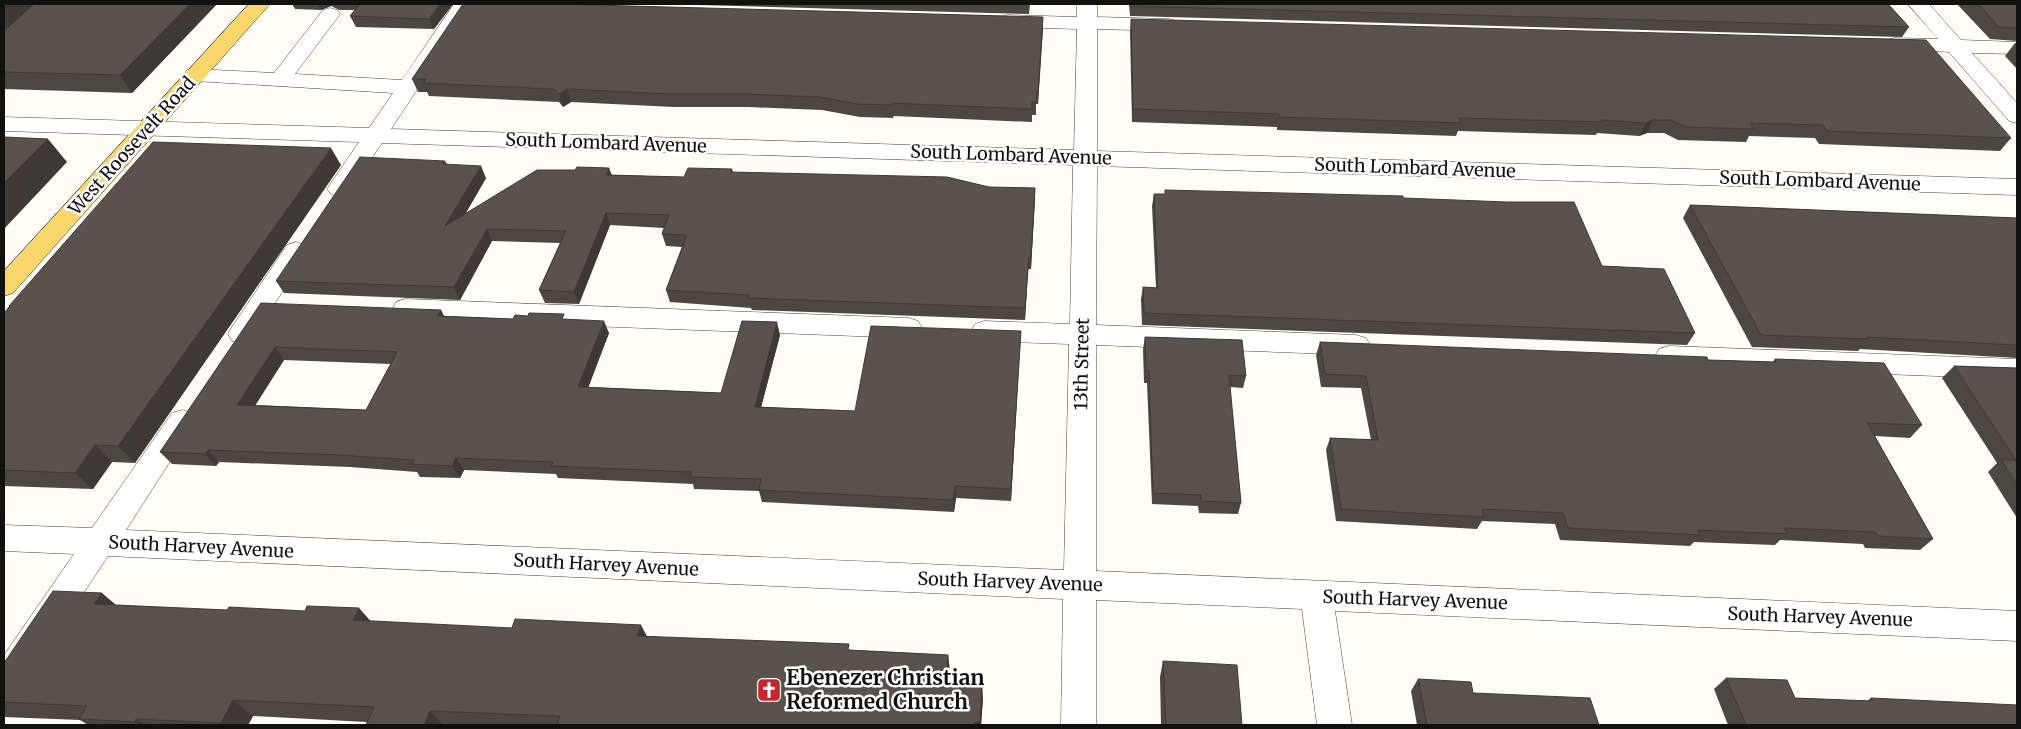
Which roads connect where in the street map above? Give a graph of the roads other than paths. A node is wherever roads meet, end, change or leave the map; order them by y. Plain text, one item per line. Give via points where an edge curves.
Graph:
1 (260, 4) edge
2 (1918, 4) edge
3 (470, 5) edge
4 (1086, 13) edge
5 (330, 14) dead end
6 (990, 20) edge
7 (1184, 25) edge
8 (1876, 44) edge
9 (1956, 46) junction
10 (2017, 48) edge
11 (195, 75) junction
12 (280, 80) junction
13 (408, 87) junction
14 (2017, 116) edge
15 (4, 124) edge
16 (147, 128) junction
17 (375, 136) junction
18 (1085, 158) junction
19 (2017, 187) edge
20 (325, 210) edge
21 (309, 233) edge
22 (4, 288) edge
23 (261, 304) junction
24 (291, 305) edge
25 (380, 308) edge
26 (1082, 334) junction
27 (1381, 346) edge
28 (227, 354) edge
29 (1650, 355) edge
30 (2017, 369) edge
31 (194, 403) edge
32 (4, 538) edge
33 (99, 542) junction
34 (1080, 585) junction
35 (1316, 596) junction
36 (2017, 626) edge
37 (4, 684) edge
38 (1078, 725) edge
39 (1334, 725) edge

1 - 11 main road, West Roosevelt Road
2 - 9 street
3 - 13 street
4 - 6 street
4 - 7 street
4 - 18 street, 13th Street
5 - 12 street
8 - 9 street
9 - 10 street
9 - 14 street
11 - 12 street
11 - 16 main road, West Roosevelt Road
12 - 13 street
13 - 17 street
15 - 16 street, South Lombard Avenue
16 - 17 street, South Lombard Avenue
16 - 22 main road, West Roosevelt Road
17 - 18 street, South Lombard Avenue
17 - 20 street
18 - 19 street, South Lombard Avenue
18 - 26 street, 13th Street
21 - 23 street
23 - 24 street
23 - 28 street
25 - 26 street
26 - 27 street
26 - 34 street, 13th Street
29 - 30 street
31 - 33 street
32 - 33 street, South Harvey Avenue
33 - 34 street, South Harvey Avenue
33 - 37 street
34 - 35 street, South Harvey Avenue
34 - 38 street, 13th Street
35 - 36 street, South Harvey Avenue
35 - 39 street

